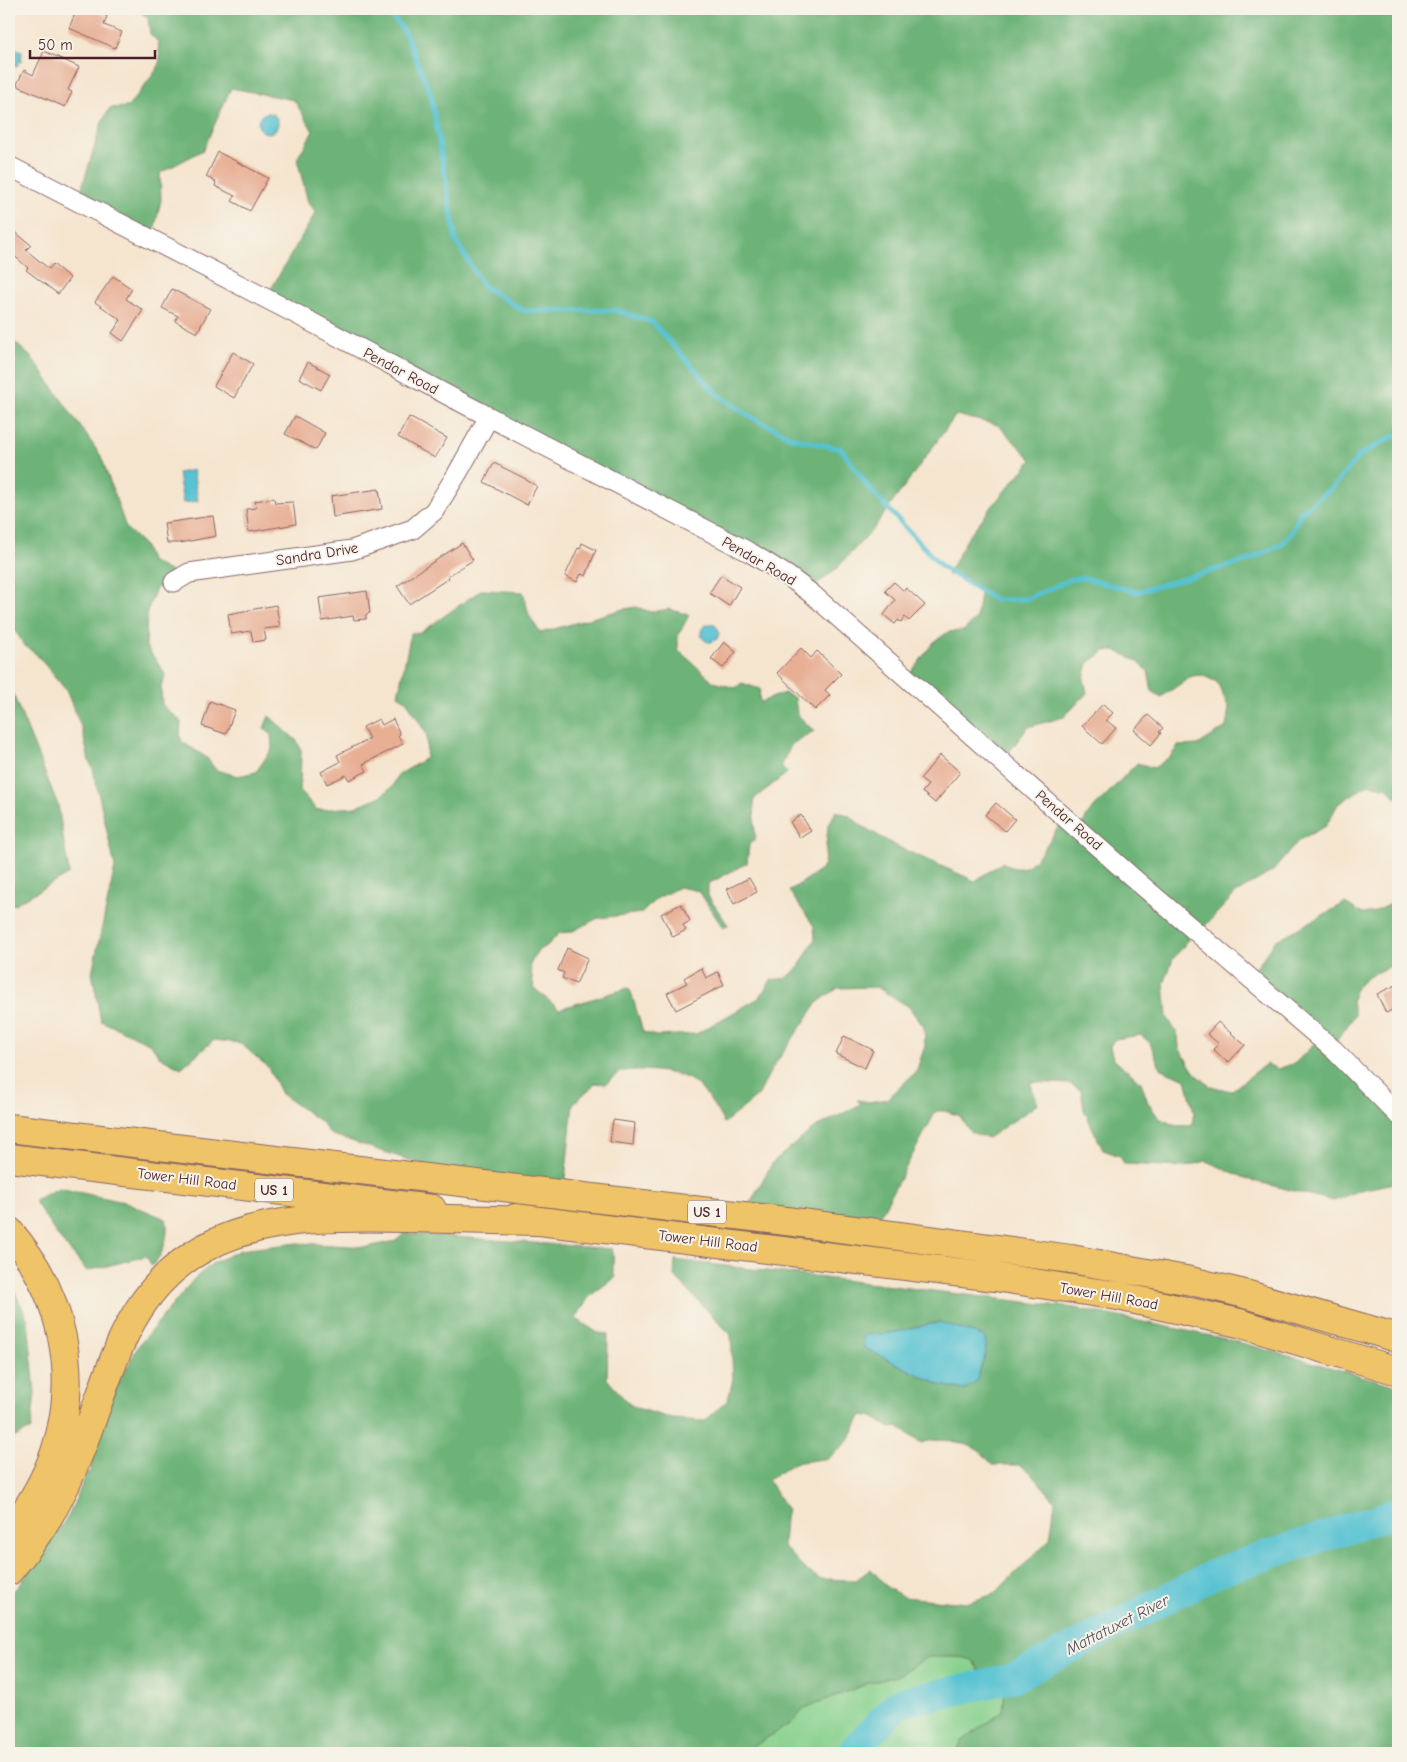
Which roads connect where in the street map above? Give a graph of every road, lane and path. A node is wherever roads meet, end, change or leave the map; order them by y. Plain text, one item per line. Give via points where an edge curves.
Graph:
1 (9, 166) edge
2 (488, 416) junction
3 (174, 582) dead end
4 (1398, 1115) edge
5 (9, 1128) edge
6 (9, 1158) edge
7 (538, 1221) junction
8 (9, 1231) edge
9 (1398, 1338) edge
10 (1398, 1371) edge
11 (9, 1535) edge
12 (9, 1571) edge

1 - 2 street, Pendar Road
2 - 3 street, Sandra Drive via 434,511 413,529 352,550 189,573
2 - 4 street, Pendar Road via 751,553 788,576 1334,1050
5 - 9 highway, Tower Hill Road / US 1 via 1072,1259 1245,1294
6 - 7 highway, Tower Hill Road / US 1
7 - 10 highway, Tower Hill Road / US 1 via 986,1276 1118,1296 1239,1323
7 - 12 highway via 367,1217 302,1220 243,1230 192,1255 162,1280 136,1313 118,1350 65,1487 40,1530
8 - 11 highway via 33,1262 55,1310 64,1346 67,1390 55,1453 34,1498

